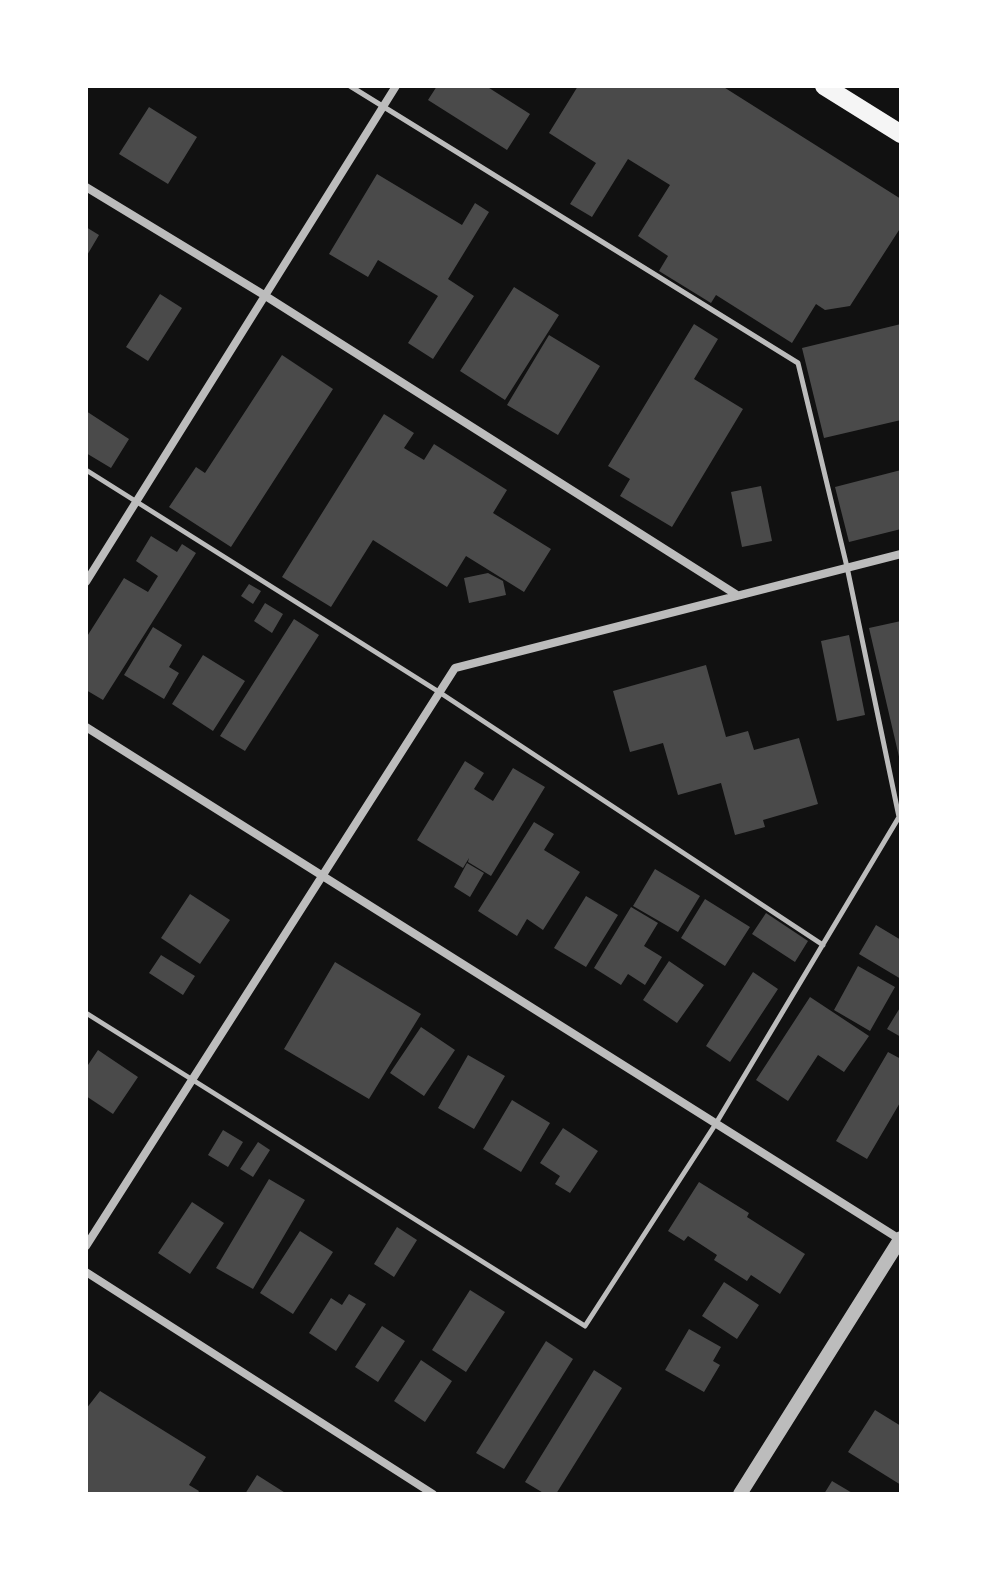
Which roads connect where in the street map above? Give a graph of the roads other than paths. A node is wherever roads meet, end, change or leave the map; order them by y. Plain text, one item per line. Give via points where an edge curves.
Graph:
1 (350, 86) edge
2 (396, 86) edge
3 (824, 86) edge
4 (383, 106) junction
5 (901, 134) edge
6 (86, 187) edge
7 (264, 295) junction
8 (86, 470) edge
9 (136, 502) junction
10 (901, 554) edge
11 (847, 567) junction
12 (86, 582) edge
13 (737, 595) junction
14 (439, 692) junction
15 (86, 727) edge
16 (323, 875) junction
17 (823, 945) junction
18 (86, 1013) edge
19 (193, 1079) junction
20 (715, 1125) junction
21 (901, 1239) edge
22 (86, 1246) edge
23 (86, 1272) edge
24 (428, 1493) edge
25 (740, 1494) edge

1 - 4 lane
2 - 4 street
3 - 5 main road
4 - 7 street
4 - 11 lane via 798,363
6 - 7 street
7 - 9 street
7 - 13 street
8 - 9 lane
9 - 12 street
9 - 14 lane
10 - 11 street
11 - 13 street
11 - 17 lane via 899,817
13 - 14 street via 455,668
14 - 16 street
14 - 17 lane
15 - 16 street
16 - 19 street
16 - 20 street
17 - 20 lane
18 - 19 lane
19 - 20 lane via 585,1326
19 - 22 street
20 - 21 street
21 - 25 street
23 - 24 street

